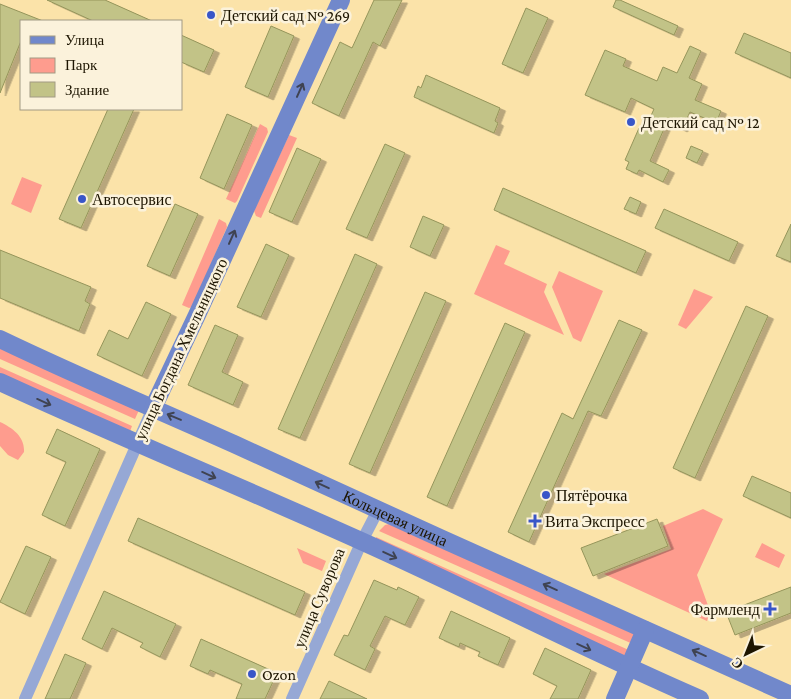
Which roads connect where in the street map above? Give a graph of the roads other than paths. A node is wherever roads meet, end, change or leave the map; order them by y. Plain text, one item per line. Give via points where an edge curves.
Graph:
1 (341, 0) edge
2 (0, 339) edge
3 (0, 382) edge
4 (152, 408) junction
5 (137, 444) junction
6 (378, 510) junction
7 (362, 541) junction
8 (645, 630) junction
9 (629, 668) junction
10 (791, 695) edge
11 (24, 699) edge
12 (292, 699) edge
13 (615, 699) edge
14 (700, 699) edge

4 -> 1 main road, улица Богдана Хмельницкого
2 - 4 main road, Кольцевая улица
3 -> 5 main road
4 - 5 street, улица Богдана Хмельницкого
6 -> 4 main road, Кольцевая улица
5 -> 7 main road
5 - 11 street, улица Богдана Хмельницкого
6 - 7 street, улица Суворова
8 -> 6 main road, Кольцевая улица
7 -> 9 main road
7 - 12 street, улица Суворова
8 - 9 main road
10 -> 8 main road, Кольцевая улица
9 - 13 main road
9 - 14 main road

